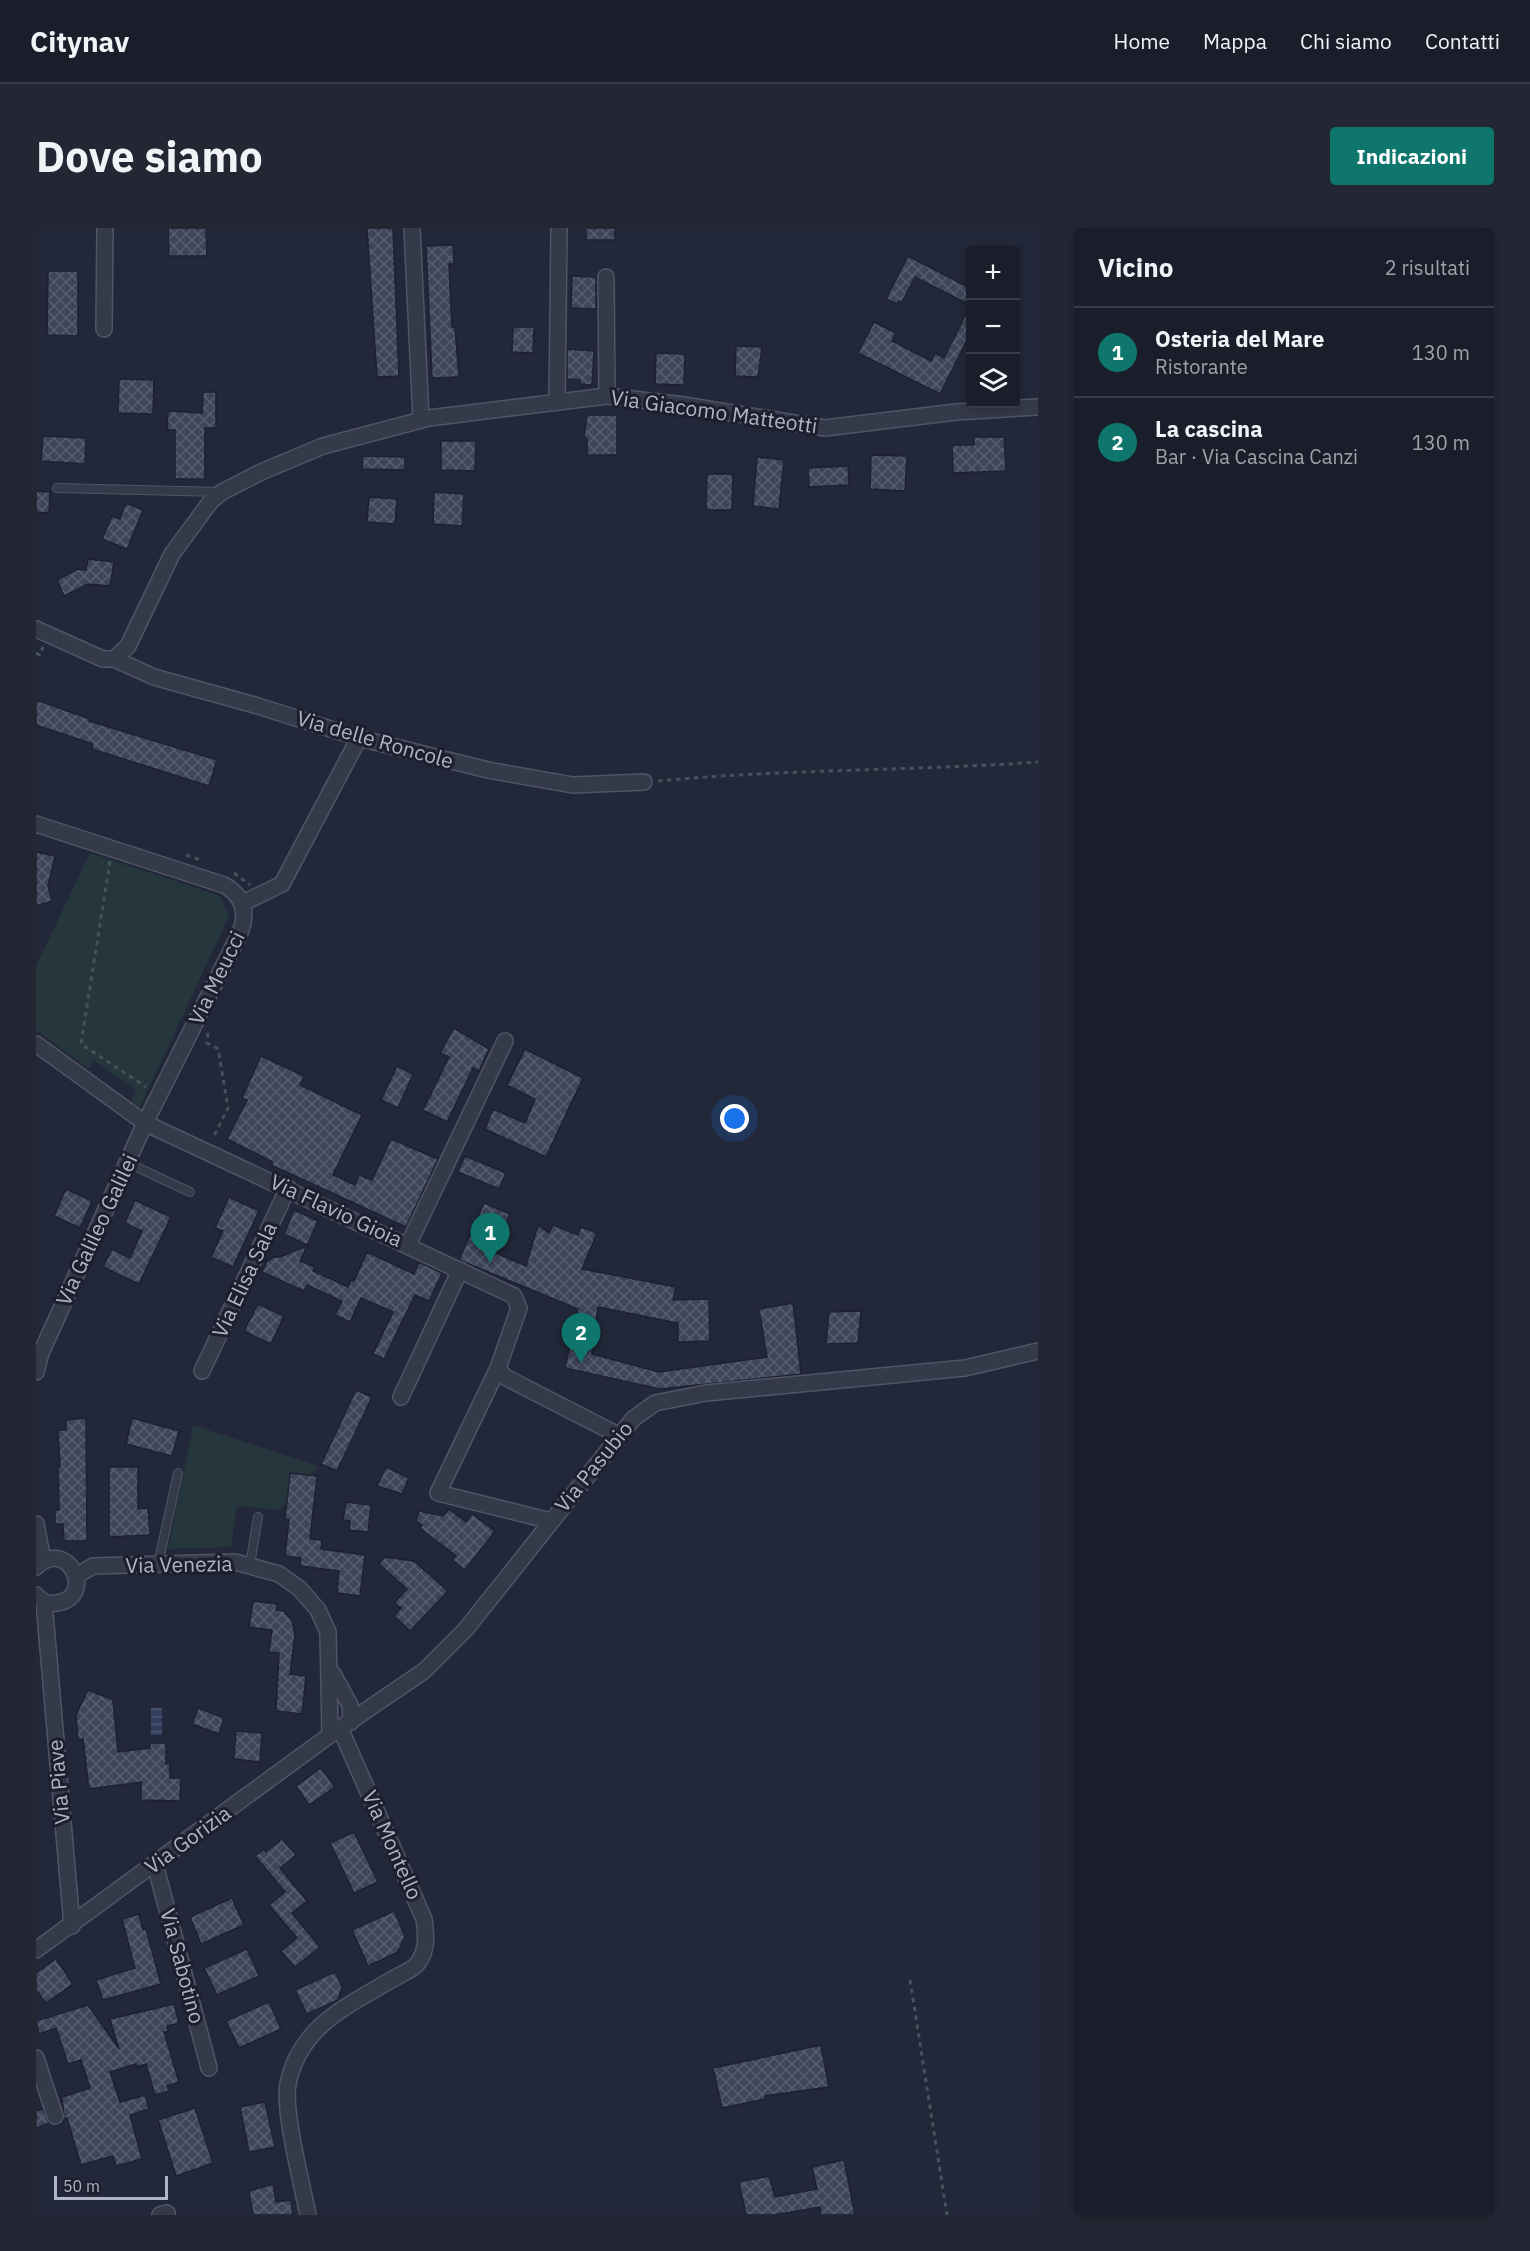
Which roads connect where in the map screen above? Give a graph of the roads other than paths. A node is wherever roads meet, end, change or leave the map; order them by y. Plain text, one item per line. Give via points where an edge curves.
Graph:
1 (105, 228) edge
2 (412, 228) edge
3 (559, 228) edge
4 (606, 278) dead end
5 (104, 329) dead end
6 (607, 396) junction
7 (557, 402) junction
8 (1038, 407) edge
9 (421, 420) junction
10 (57, 488) dead end
11 (222, 492) junction
12 (36, 629) edge
13 (114, 659) junction
14 (359, 738) junction
15 (644, 782) road end
16 (36, 824) edge
17 (249, 900) junction
18 (505, 1041) dead end
19 (36, 1044) edge
20 (146, 1123) junction
21 (128, 1163) junction
22 (288, 1188) junction
23 (190, 1192) dead end
24 (408, 1245) junction
25 (460, 1270) junction
26 (1038, 1351) edge
27 (498, 1368) junction
28 (202, 1371) dead end
29 (36, 1372) edge
30 (401, 1397) dead end
31 (620, 1436) junction
32 (178, 1473) dead end
33 (258, 1517) dead end
34 (551, 1521) junction
35 (36, 1524) edge
36 (40, 1564) edge
37 (250, 1565) junction
38 (158, 1566) junction
39 (76, 1576) junction
40 (40, 1599) edge
41 (329, 1666) junction
42 (340, 1728) junction
43 (155, 1864) junction
44 (72, 1926) junction
45 (36, 1950) edge
46 (36, 2058) edge
47 (208, 2068) dead end
48 (55, 2116) dead end
49 (308, 2215) edge

1 - 5 street
2 - 9 street
3 - 7 street
4 - 6 street
6 - 7 street, Via Giacomo Matteotti
6 - 8 street, Via Giacomo Matteotti via 825,428 956,412
7 - 9 street, Via Giacomo Matteotti
9 - 11 street, Via Giacomo Matteotti via 323,446
10 - 11 lane
11 - 13 street, Via Giacomo Matteotti via 172,554 128,646
12 - 13 street via 103,659
13 - 14 street, Via delle Roncole via 154,677
14 - 15 street, Via delle Roncole via 488,771 550,782
14 - 17 street via 282,884
16 - 17 street, Via Meucci via 224,885
17 - 20 street, Via Meucci via 240,933
18 - 24 street
19 - 20 street, Via Flavio Gioia
20 - 21 street, Via Galileo Galilei
20 - 22 street, Via Flavio Gioia
21 - 23 lane
21 - 29 street, Via Galileo Galilei via 41,1353
22 - 24 street, Via Flavio Gioia
22 - 28 street, Via Elisa Sala
24 - 25 street, Via Flavio Gioia
25 - 27 street, Via Flavio Gioia via 513,1296 519,1308
25 - 30 street
26 - 31 street, Via Pasubio via 965,1368 706,1393 655,1403 633,1419
27 - 31 street via 505,1377
27 - 34 street via 438,1493
31 - 34 street, Via Pasubio
32 - 38 lane
33 - 37 lane
34 - 42 street, Via Pasubio via 466,1629 424,1671
35 - 36 street
36 - 39 street via 59,1559
37 - 38 street, Via Venezia via 235,1562
37 - 41 street, Via Venezia via 279,1574 300,1589 318,1610 328,1632
38 - 39 street, Via Venezia via 93,1566
39 - 40 street via 74,1592 63,1603
40 - 44 street, Via Piave
41 - 42 street, Via Venezia
41 - 42 street, Via Venezia via 350,1705
42 - 43 street, Via Gorizia
42 - 49 street, Via Montello via 424,1918 427,1941 417,1964 328,2017 308,2039 297,2059 288,2085 289,2113
43 - 44 street, Via Gorizia
43 - 47 street, Via Sabotino
44 - 45 street, Via Gorizia
46 - 48 street

